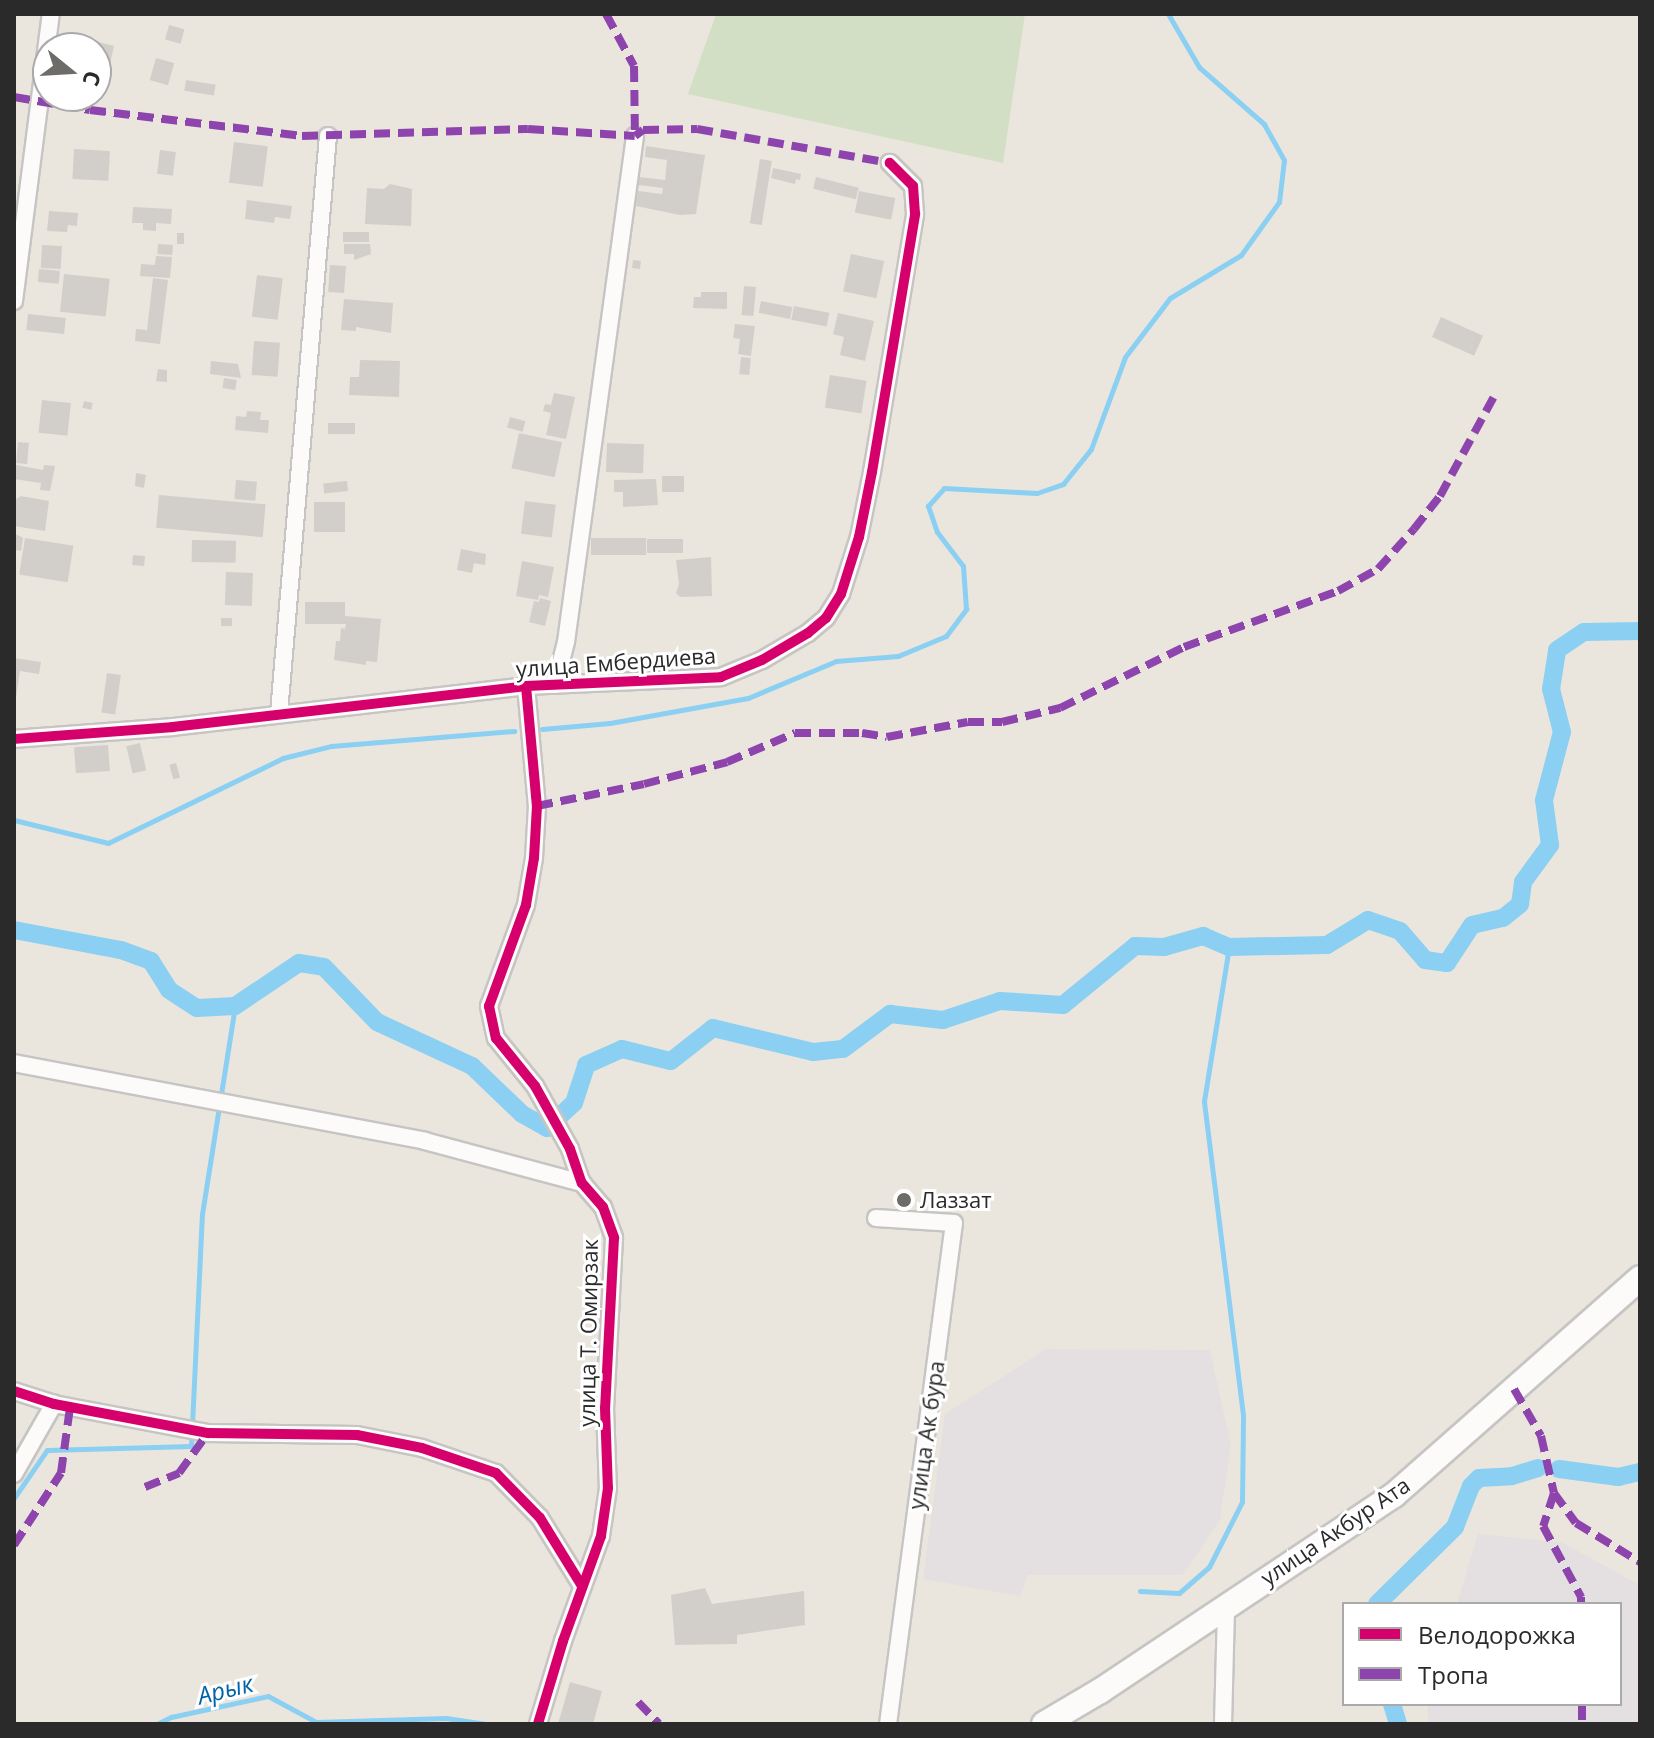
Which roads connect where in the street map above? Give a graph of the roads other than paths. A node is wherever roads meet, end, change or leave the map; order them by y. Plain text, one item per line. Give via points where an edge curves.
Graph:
1 (51, 14) edge
2 (328, 136) dead end
3 (635, 136) dead end
4 (890, 163) dead end
5 (14, 301) edge
6 (555, 685) junction
7 (526, 686) junction
8 (279, 713) junction
9 (14, 739) edge
10 (14, 1063) edge
11 (582, 1183) junction
12 (876, 1218) dead end
13 (1640, 1278) edge
14 (14, 1391) edge
15 (54, 1404) junction
16 (14, 1474) edge
17 (582, 1586) junction
18 (1226, 1606) junction
19 (538, 1724) edge
20 (888, 1724) edge
21 (1044, 1724) edge
22 (1223, 1724) edge

1 - 5 street
2 - 8 street
3 - 6 street, улица Ембердиева via 568,627
4 - 6 street, улица Ембердиева via 913,186 915,214 859,537 834,608 808,633 721,677
6 - 7 street, улица Ембердиева
7 - 8 street, улица Ембердиева
7 - 11 street, улица Т. Омирзак via 537,806 534,858 526,905 489,1006 496,1038 535,1086 570,1149
8 - 9 street, улица Ембердиева
10 - 11 street via 425,1141
11 - 17 street, улица Т. Омирзак via 603,1207 614,1238 605,1408 608,1488 601,1536
12 - 20 street, улица Ак бура via 954,1223
13 - 18 main road, улица Акбур Ата via 1394,1495
14 - 15 street
15 - 16 street
15 - 17 street via 208,1433 357,1435 422,1448 496,1473 540,1518
17 - 19 street, улица Т. Омирзак
18 - 21 main road, улица Акбур Ата
18 - 22 street

